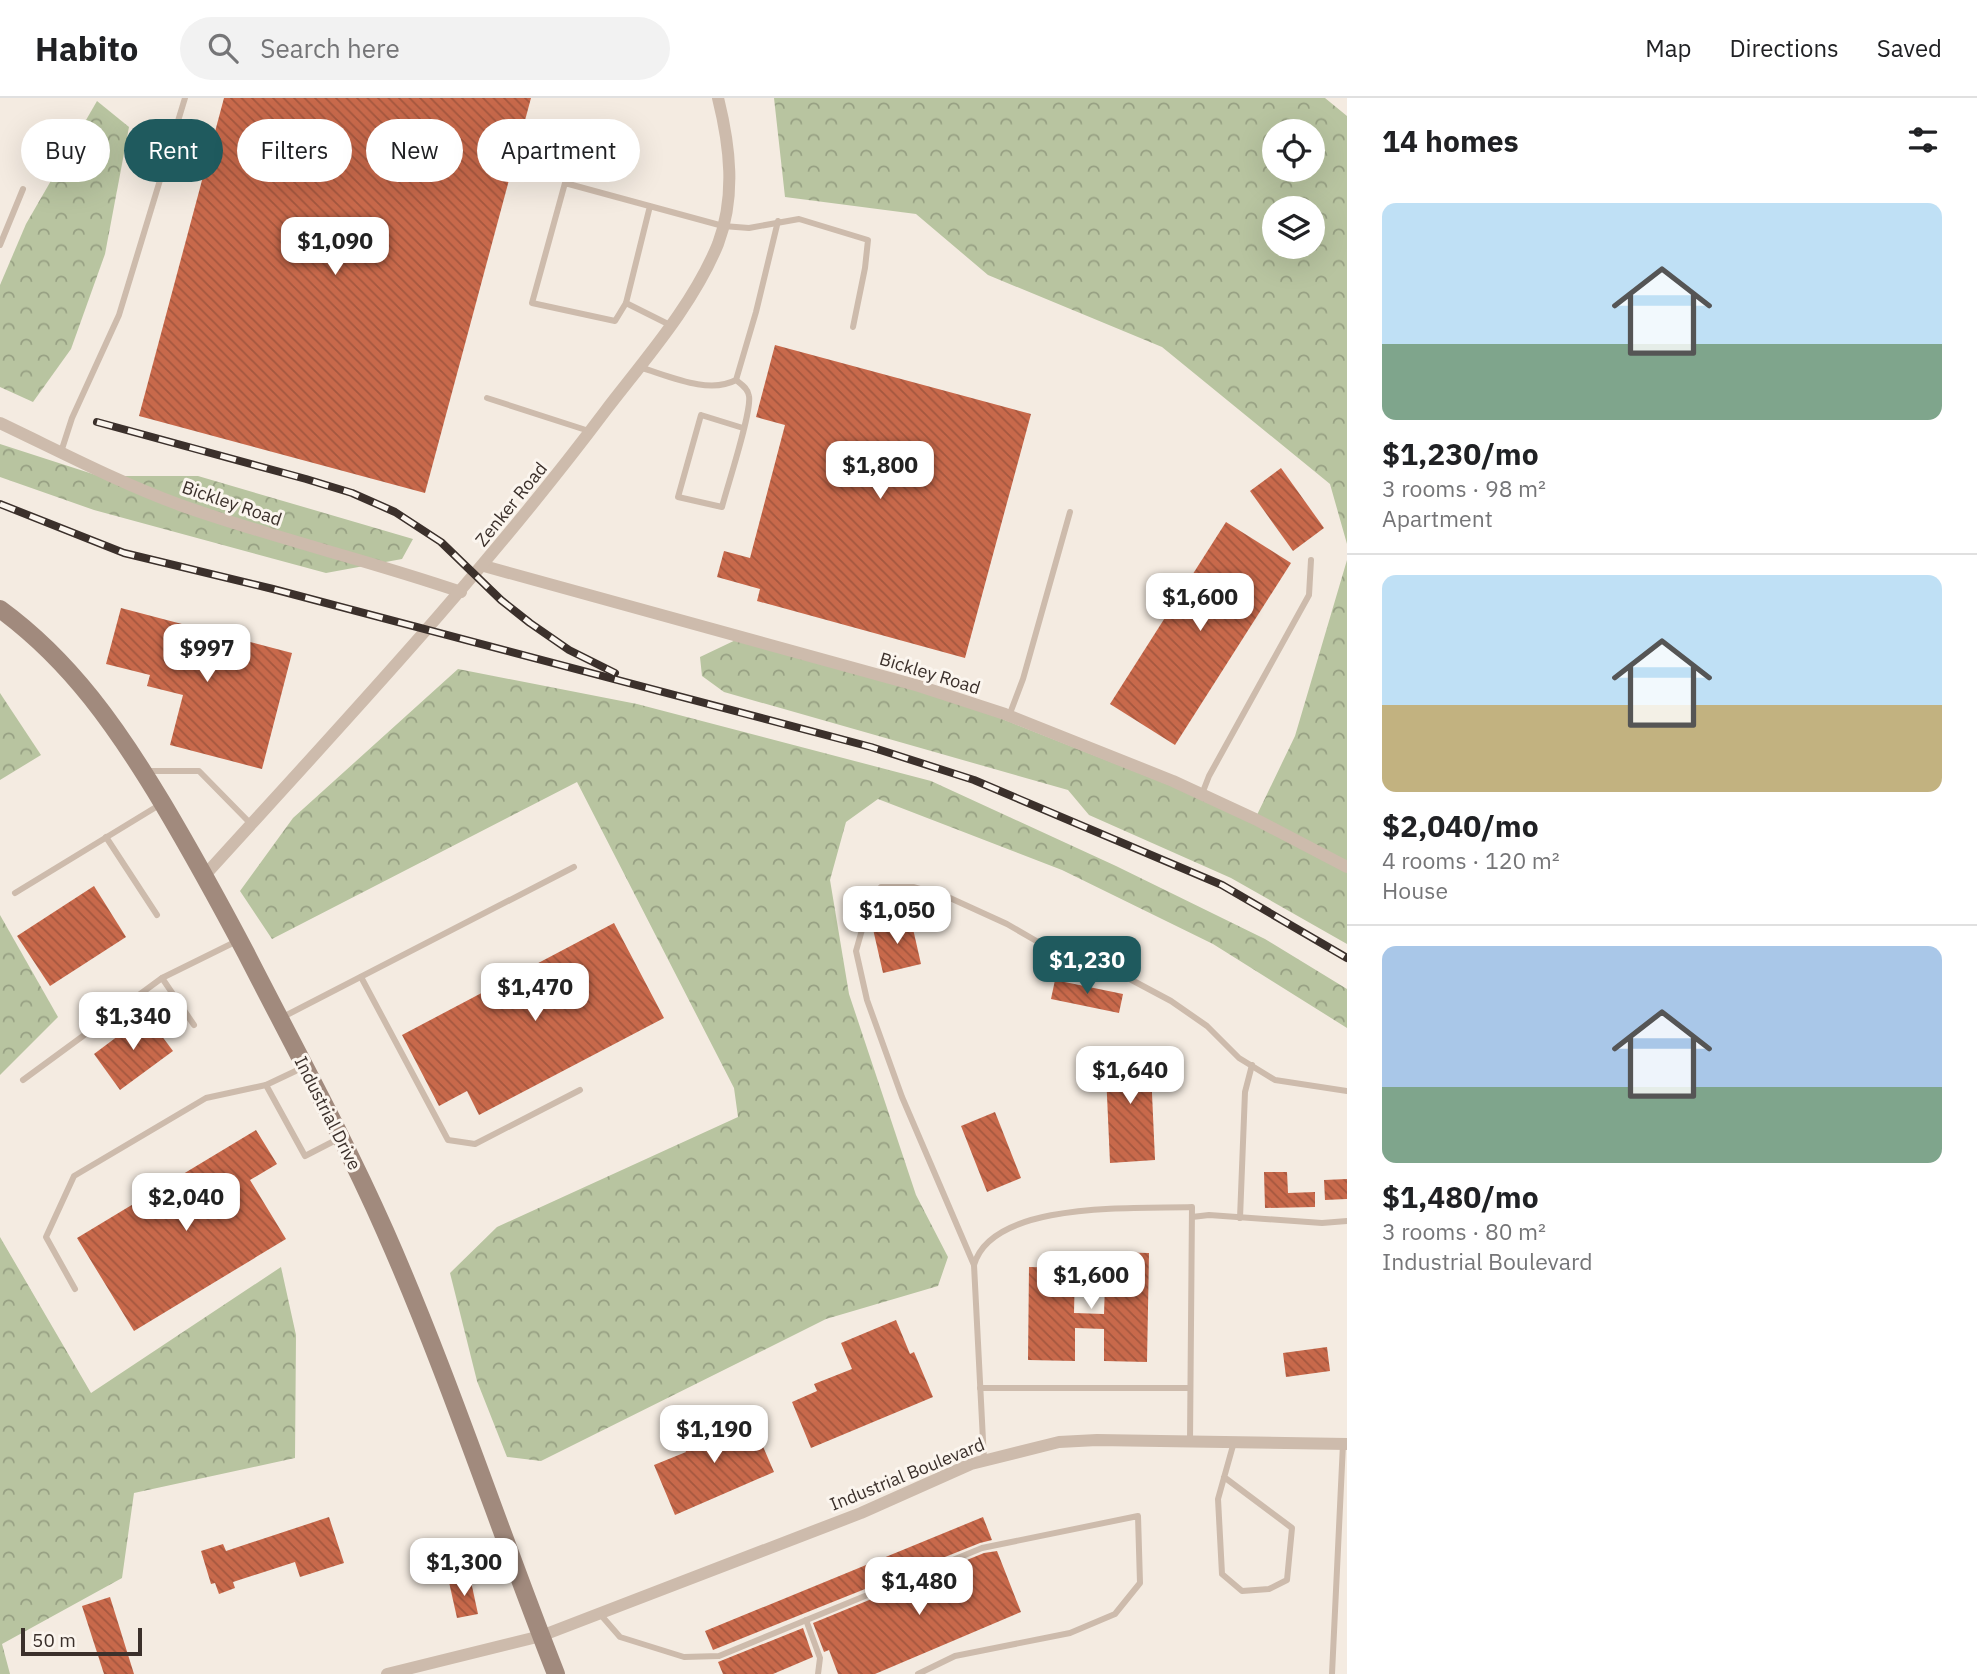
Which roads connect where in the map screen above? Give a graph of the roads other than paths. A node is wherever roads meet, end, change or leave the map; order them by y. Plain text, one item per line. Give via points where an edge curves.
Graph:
1 (185, 98) edge
2 (718, 98) edge
3 (23, 189) dead end
4 (650, 206) junction
5 (778, 221) junction
6 (723, 226) junction
7 (0, 245) edge
8 (626, 303) junction
9 (670, 325) junction
10 (853, 327) dead end
11 (639, 367) junction
12 (736, 380) junction
13 (487, 398) dead end
14 (0, 423) edge
15 (743, 428) junction
16 (591, 431) junction
17 (61, 452) junction
18 (1070, 512) dead end
19 (1311, 560) dead end
20 (484, 566) junction
21 (461, 592) junction
22 (0, 609) edge
23 (1009, 716) junction
24 (143, 771) junction
25 (1202, 794) junction
26 (162, 803) junction
27 (251, 824) junction
28 (106, 837) junction
29 (574, 867) dead end
30 (1347, 867) edge
31 (205, 874) junction
32 (15, 893) dead end
33 (157, 915) dead end
34 (239, 940) junction
35 (361, 977) junction
36 (162, 978) junction
37 (279, 1018) junction
38 (194, 1025) dead end
39 (1252, 1065) junction
40 (304, 1066) junction
41 (23, 1080) dead end
42 (267, 1085) junction
43 (580, 1090) dead end
44 (1347, 1091) edge
45 (341, 1138) junction
46 (1192, 1217) junction
47 (1240, 1218) junction
48 (1347, 1221) edge
49 (974, 1265) junction
50 (75, 1289) dead end
51 (979, 1388) junction
52 (1191, 1388) junction
53 (1190, 1441) junction
54 (1234, 1442) junction
55 (1345, 1444) edge
56 (984, 1461) junction
57 (1224, 1477) junction
58 (600, 1614) junction
59 (806, 1620) junction
60 (541, 1636) junction
61 (387, 1674) edge
62 (556, 1674) edge
63 (818, 1674) edge
64 (918, 1674) edge
65 (1332, 1674) edge

1 - 17 lane via 119,314
2 - 6 street, Zenker Road via 730,157
3 - 7 lane
4 - 6 lane
4 - 8 lane
4 - 8 lane via 565,183 532,303 615,321
5 - 6 lane via 749,228
5 - 10 lane via 799,219 868,240
5 - 12 lane
6 - 9 street, Zenker Road via 710,261
8 - 9 lane
9 - 11 street, Zenker Road
11 - 12 lane via 697,383 726,385
11 - 16 street, Zenker Road
12 - 15 lane via 749,396
13 - 16 lane
14 - 17 street, Bickley Road
15 - 15 lane via 722,508 678,497 701,415
16 - 20 street, Zenker Road
17 - 21 street, Bickley Road via 177,503
18 - 23 lane
19 - 25 lane via 1309,595
20 - 21 street, Zenker Road
20 - 23 street, Bickley Road via 919,686
21 - 27 street, Zenker Road
22 - 24 street, Industrial Drive via 82,684
23 - 25 street, Bickley Road
24 - 26 street, Industrial Drive
24 - 27 lane via 200,771
25 - 30 street, Bickley Road
26 - 28 lane
26 - 31 street, Industrial Drive
27 - 31 street, Zenker Road
28 - 32 lane
28 - 33 lane
29 - 35 lane
31 - 34 street, Industrial Drive
34 - 36 lane
34 - 37 street, Industrial Drive
35 - 37 lane
35 - 43 lane via 448,1140 475,1144
36 - 38 lane
36 - 41 lane
37 - 40 street, Industrial Drive
39 - 44 lane via 1275,1080
39 - 47 lane via 1245,1093
39 - 49 lane via 1207,1026 1111,969 1052,950 950,898 914,887 881,887 869,905 856,951 867,1000 902,1097
40 - 42 lane
40 - 45 street, Industrial Drive
42 - 45 lane via 305,1156
42 - 50 lane via 206,1098 74,1176 46,1237
45 - 60 street, Industrial Drive via 420,1312
46 - 47 lane
46 - 49 lane via 1192,1207 1061,1213 1032,1219 987,1243 977,1252
46 - 52 lane
47 - 48 lane
49 - 51 lane
51 - 52 lane
51 - 56 lane
52 - 53 lane
53 - 54 street, Industrial Boulevard
53 - 56 street, Industrial Boulevard via 1059,1442
54 - 55 street, Industrial Boulevard
54 - 57 lane
55 - 65 lane
56 - 58 street, Industrial Boulevard
57 - 57 lane via 1218,1499 1222,1574 1242,1591 1269,1589 1287,1580 1292,1528
58 - 59 lane via 620,1637 684,1657 719,1656
58 - 60 street, Industrial Boulevard
59 - 63 lane via 820,1658
59 - 64 lane via 982,1548 1138,1516 1140,1583 1115,1615 1070,1633 955,1657
60 - 61 street, Industrial Boulevard
60 - 62 street, Industrial Drive

